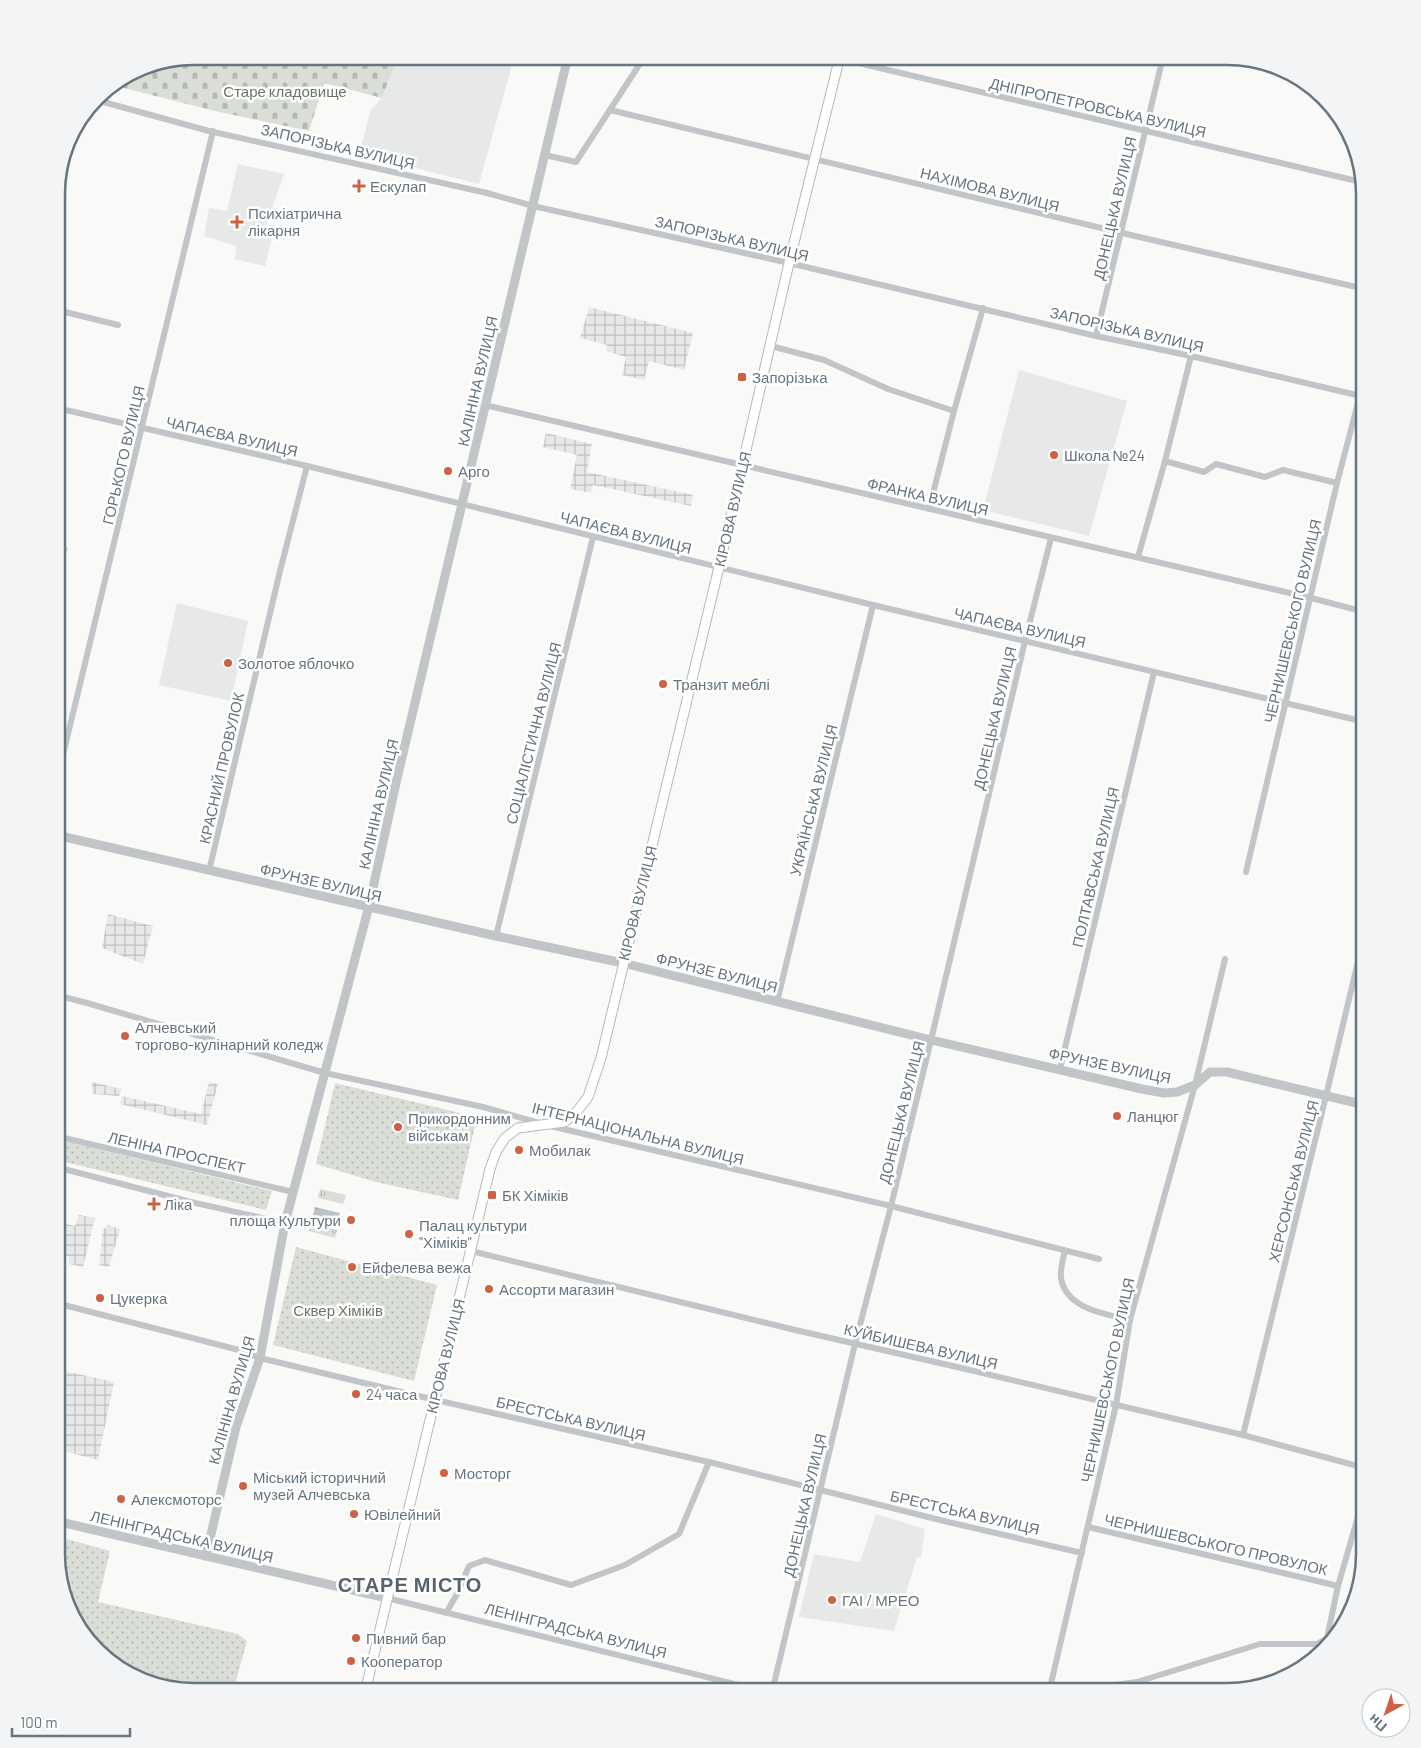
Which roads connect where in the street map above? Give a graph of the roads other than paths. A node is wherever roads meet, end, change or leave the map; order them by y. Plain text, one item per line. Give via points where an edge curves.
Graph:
1 (566, 65) edge
2 (639, 65) edge
3 (838, 65) edge
4 (869, 65) edge
5 (1161, 65) edge
6 (104, 102) edge
7 (610, 110) junction
8 (213, 131) junction
9 (1145, 131) junction
10 (546, 155) junction
11 (814, 159) junction
12 (1355, 181) edge
13 (533, 206) junction
14 (1122, 234) junction
15 (789, 263) junction
16 (1356, 287) edge
17 (982, 308) junction
18 (65, 312) edge
19 (118, 325) dead end
20 (1096, 336) junction
21 (771, 346) junction
22 (1191, 356) junction
23 (1356, 395) edge
24 (485, 405) junction
25 (65, 410) edge
26 (954, 411) junction
27 (1356, 417) edge
28 (143, 428) junction
29 (1165, 461) junction
30 (307, 466) junction
31 (743, 466) junction
32 (1337, 483) junction
33 (462, 506) junction
34 (929, 509) junction
35 (593, 537) junction
36 (1051, 538) junction
37 (1138, 557) junction
38 (719, 567) junction
39 (1311, 598) junction
40 (873, 605) junction
41 (1356, 610) edge
42 (1025, 641) junction
43 (1154, 672) junction
44 (1286, 704) junction
45 (1356, 720) edge
46 (65, 747) edge
47 (65, 837) edge
48 (209, 871) junction
49 (1246, 872) dead end
50 (369, 906) junction
51 (496, 936) junction
52 (1225, 959) dead end
53 (623, 963) junction
54 (1356, 970) edge
55 (65, 997) edge
56 (778, 1002) junction
57 (931, 1040) junction
58 (1060, 1069) junction
59 (325, 1073) junction
60 (1195, 1085) junction
61 (1326, 1096) junction
62 (1356, 1103) edge
63 (546, 1125) junction
64 (65, 1138) edge
65 (65, 1169) edge
66 (292, 1192) junction
67 (891, 1206) junction
68 (285, 1223) junction
69 (471, 1251) junction
70 (1065, 1251) junction
71 (1099, 1259) dead end
72 (65, 1305) edge
73 (1130, 1320) junction
74 (855, 1344) junction
75 (260, 1358) junction
76 (434, 1400) junction
77 (1116, 1406) junction
78 (1243, 1435) junction
79 (709, 1462) junction
80 (1356, 1466) edge
81 (821, 1491) junction
82 (65, 1523) edge
83 (1356, 1523) edge
84 (1088, 1527) junction
85 (1082, 1552) junction
86 (206, 1556) junction
87 (1338, 1586) junction
88 (387, 1598) junction
89 (446, 1612) junction
90 (1331, 1630) edge
91 (1321, 1642) edge
92 (367, 1683) edge
93 (731, 1683) edge
94 (774, 1683) edge
95 (1051, 1683) edge
96 (1130, 1683) edge

1 - 10 street, КАЛІНІНА ВУЛИЦЯ
2 - 7 street
3 - 11 main road, КІРОВА ВУЛИЦЯ
4 - 9 street, ДНІПРОПЕТРОВСЬКА ВУЛИЦЯ
5 - 9 street, ДОНЕЦЬКА ВУЛИЦЯ
6 - 8 street, ЗАПОРІЗЬКА ВУЛИЦЯ
7 - 10 street via 576,162
7 - 11 street, НАХІМОВА ВУЛИЦЯ
8 - 13 street, ЗАПОРІЗЬКА ВУЛИЦЯ
8 - 28 street, ГОРЬКОГО ВУЛИЦЯ
9 - 12 street, ДНІПРОПЕТРОВСЬКА ВУЛИЦЯ
9 - 14 street, ДОНЕЦЬКА ВУЛИЦЯ
10 - 13 street, КАЛІНІНА ВУЛИЦЯ
11 - 14 street, НАХІМОВА ВУЛИЦЯ
11 - 15 main road, КІРОВА ВУЛИЦЯ
13 - 15 street, ЗАПОРІЗЬКА ВУЛИЦЯ
13 - 24 street, КАЛІНІНА ВУЛИЦЯ
14 - 16 street, НАХІМОВА ВУЛИЦЯ
14 - 20 street, ДОНЕЦЬКА ВУЛИЦЯ
15 - 17 street, ЗАПОРІЗЬКА ВУЛИЦЯ
15 - 21 main road, КІРОВА ВУЛИЦЯ
17 - 20 street, ЗАПОРІЗЬКА ВУЛИЦЯ
17 - 26 street
18 - 19 street
20 - 22 street, ЗАПОРІЗЬКА ВУЛИЦЯ
21 - 26 street via 824,360 888,389
21 - 31 main road, КІРОВА ВУЛИЦЯ
22 - 23 street, ЗАПОРІЗЬКА ВУЛИЦЯ
22 - 29 street
24 - 31 street, ФРАНКА ВУЛИЦЯ
24 - 33 street, КАЛІНІНА ВУЛИЦЯ
25 - 28 street, ЧАПАЄВА ВУЛИЦЯ
26 - 34 street
27 - 32 street, ЧЕРНИШЕВСЬКОГО ВУЛИЦЯ
28 - 30 street, ЧАПАЄВА ВУЛИЦЯ
28 - 46 street, ГОРЬКОГО ВУЛИЦЯ
29 - 32 street via 1204,472 1216,464 1265,477 1283,470
29 - 37 street
30 - 33 street, ЧАПАЄВА ВУЛИЦЯ
30 - 48 street, КРАСНИЙ ПРОВУЛОК
31 - 34 street, ФРАНКА ВУЛИЦЯ
31 - 38 main road, КІРОВА ВУЛИЦЯ
32 - 39 street, ЧЕРНИШЕВСЬКОГО ВУЛИЦЯ
33 - 35 street, ЧАПАЄВА ВУЛИЦЯ
33 - 50 street, КАЛІНІНА ВУЛИЦЯ
34 - 36 street, ФРАНКА ВУЛИЦЯ
35 - 38 street, ЧАПАЄВА ВУЛИЦЯ
35 - 51 street, СОЦІАЛІСТИЧНА ВУЛИЦЯ
36 - 37 street, ФРАНКА ВУЛИЦЯ
36 - 42 street, ДОНЕЦЬКА ВУЛИЦЯ
37 - 39 street, ФРАНКА ВУЛИЦЯ
38 - 40 street, ЧАПАЄВА ВУЛИЦЯ
38 - 53 main road, КІРОВА ВУЛИЦЯ
39 - 41 street, ФРАНКА ВУЛИЦЯ
39 - 44 street, ЧЕРНИШЕВСЬКОГО ВУЛИЦЯ
40 - 42 street, ЧАПАЄВА ВУЛИЦЯ
40 - 56 street, УКРАЇНСЬКА ВУЛИЦЯ
42 - 43 street, ЧАПАЄВА ВУЛИЦЯ
42 - 57 street, ДОНЕЦЬКА ВУЛИЦЯ
43 - 44 street, ЧАПАЄВА ВУЛИЦЯ
43 - 58 street, ПОЛТАВСЬКА ВУЛИЦЯ
44 - 45 street, ЧАПАЄВА ВУЛИЦЯ
44 - 49 street, ЧЕРНИШЕВСЬКОГО ВУЛИЦЯ
47 - 48 street, ФРУНЗЕ ВУЛИЦЯ
48 - 50 street, ФРУНЗЕ ВУЛИЦЯ
50 - 51 street, ФРУНЗЕ ВУЛИЦЯ
50 - 59 street, КАЛІНІНА ВУЛИЦЯ
51 - 53 street, ФРУНЗЕ ВУЛИЦЯ
52 - 60 street, ЧЕРНИШЕВСЬКОГО ВУЛИЦЯ
53 - 56 street, ФРУНЗЕ ВУЛИЦЯ
53 - 63 main road, КІРОВА ВУЛИЦЯ via 601,1058 588,1097 564,1122
54 - 61 street, ХЕРСОНСЬКА ВУЛИЦЯ
55 - 59 street, ІНТЕРНАЦІОНАЛЬНА ВУЛИЦЯ
56 - 57 street, ФРУНЗЕ ВУЛИЦЯ
57 - 58 street, ФРУНЗЕ ВУЛИЦЯ
57 - 67 street, ДОНЕЦЬКА ВУЛИЦЯ
58 - 60 street, ФРУНЗЕ ВУЛИЦЯ via 1164,1093
59 - 63 street, ІНТЕРНАЦІОНАЛЬНА ВУЛИЦЯ via 483,1107
59 - 66 street, КАЛІНІНА ВУЛИЦЯ
60 - 61 street, ФРУНЗЕ ВУЛИЦЯ via 1210,1072 1227,1072
60 - 73 street, ЧЕРНИШЕВСЬКОГО ВУЛИЦЯ
61 - 62 street, ФРУНЗЕ ВУЛИЦЯ
61 - 78 street, ХЕРСОНСЬКА ВУЛИЦЯ
63 - 67 street, ІНТЕРНАЦІОНАЛЬНА ВУЛИЦЯ
63 - 69 main road, КІРОВА ВУЛИЦЯ via 518,1128 505,1138 496,1152
64 - 66 street, ЛЕНІНА ПРОСПЕКТ
65 - 68 street
66 - 68 street, КАЛІНІНА ВУЛИЦЯ
67 - 70 street, ІНТЕРНАЦІОНАЛЬНА ВУЛИЦЯ
67 - 74 street, ДОНЕЦЬКА ВУЛИЦЯ
68 - 75 street, КАЛІНІНА ВУЛИЦЯ
69 - 74 street, КУЙБИШЕВА ВУЛИЦЯ
69 - 76 main road, КІРОВА ВУЛИЦЯ
70 - 71 street, ІНТЕРНАЦІОНАЛЬНА ВУЛИЦЯ
70 - 73 street via 1061,1277 1071,1297 1094,1311
72 - 75 street, БРЕСТСЬКА ВУЛИЦЯ
73 - 77 street, ЧЕРНИШЕВСЬКОГО ВУЛИЦЯ
74 - 77 street, КУЙБИШЕВА ВУЛИЦЯ
74 - 81 street, ДОНЕЦЬКА ВУЛИЦЯ
75 - 76 street, БРЕСТСЬКА ВУЛИЦЯ
75 - 86 street, КАЛІНІНА ВУЛИЦЯ via 236,1427
76 - 79 street, БРЕСТСЬКА ВУЛИЦЯ
76 - 88 main road, КІРОВА ВУЛИЦЯ
77 - 78 street, КУЙБИШЕВА ВУЛИЦЯ
77 - 84 street, ЧЕРНИШЕВСЬКОГО ВУЛИЦЯ
78 - 80 street, КУЙБИШЕВА ВУЛИЦЯ
79 - 81 street, БРЕСТСЬКА ВУЛИЦЯ
79 - 89 street via 679,1534 633,1560 571,1585 485,1560 469,1566
81 - 85 street, БРЕСТСЬКА ВУЛИЦЯ
81 - 94 street, ДОНЕЦЬКА ВУЛИЦЯ
82 - 86 street, ЛЕНІНГРАДСЬКА ВУЛИЦЯ
83 - 87 street
84 - 85 street, ЧЕРНИШЕВСЬКОГО ВУЛИЦЯ
84 - 87 street, ЧЕРНИШЕВСЬКОГО ПРОВУЛОК
85 - 95 street, ЧЕРНИШЕВСЬКОГО ВУЛИЦЯ
86 - 88 street, ЛЕНІНГРАДСЬКА ВУЛИЦЯ
87 - 90 street
88 - 89 street, ЛЕНІНГРАДСЬКА ВУЛИЦЯ
88 - 92 main road, КІРОВА ВУЛИЦЯ
89 - 93 street, ЛЕНІНГРАДСЬКА ВУЛИЦЯ
91 - 96 street via 1260,1644

